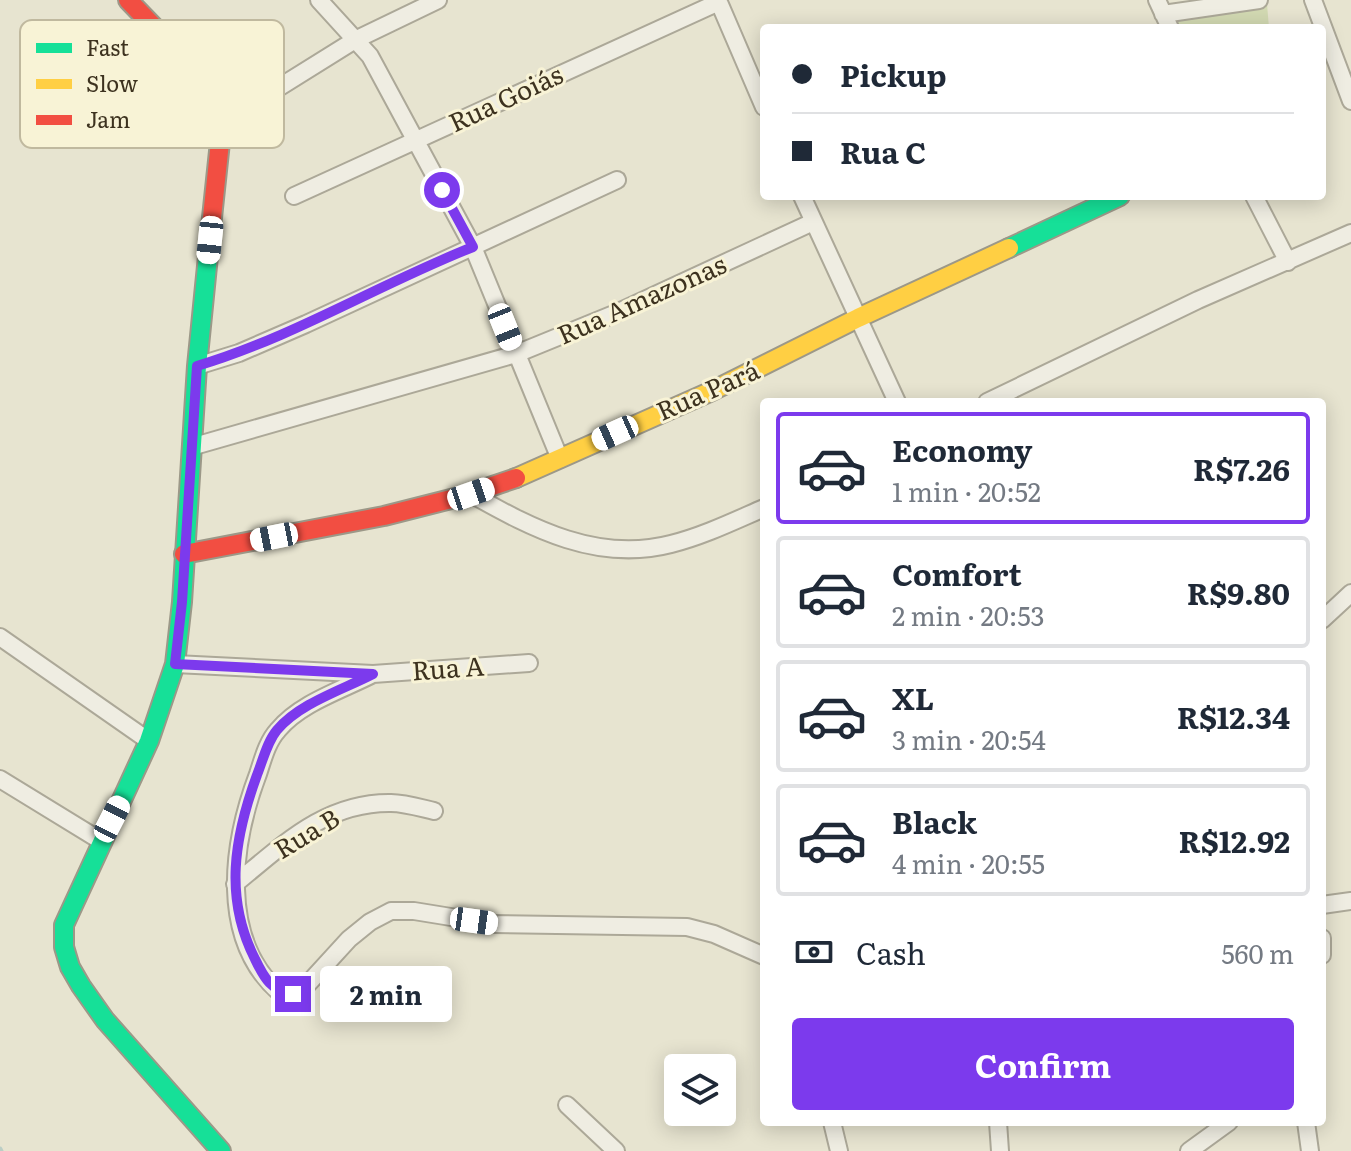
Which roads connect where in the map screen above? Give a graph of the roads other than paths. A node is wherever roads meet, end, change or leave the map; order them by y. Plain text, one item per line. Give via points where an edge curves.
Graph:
1 (128, 0) edge
2 (319, 0) edge
3 (438, 0) edge
4 (1259, 0) edge
5 (1313, 0) edge
6 (718, 1) edge
7 (1164, 14) edge
8 (147, 20) edge
9 (1322, 24) edge
10 (1326, 35) edge
11 (355, 40) junction
12 (284, 84) edge
13 (760, 98) edge
14 (1351, 101) edge
15 (415, 140) junction
16 (219, 148) edge
17 (617, 180) dead end
18 (294, 196) dead end
19 (804, 200) edge
20 (1111, 200) edge
21 (1256, 200) edge
22 (813, 222) junction
23 (1351, 233) edge
24 (473, 247) junction
25 (1288, 262) junction
26 (858, 318) junction
27 (516, 354) junction
28 (197, 366) junction
29 (895, 398) edge
30 (995, 398) edge
31 (191, 447) junction
32 (560, 459) junction
33 (471, 494) junction
34 (760, 510) edge
35 (184, 554) junction
36 (1351, 593) edge
37 (1326, 616) edge
38 (0, 637) edge
39 (529, 663) dead end
40 (175, 664) junction
41 (373, 674) junction
42 (149, 741) junction
43 (0, 779) edge
44 (434, 811) dead end
45 (101, 841) junction
46 (235, 884) junction
47 (1351, 901) edge
48 (1326, 904) edge
49 (760, 954) edge
50 (567, 1105) dead end
51 (833, 1126) edge
52 (997, 1126) edge
53 (1223, 1126) edge
54 (1307, 1126) edge
55 (221, 1151) edge
56 (616, 1151) edge
57 (839, 1151) edge
58 (1000, 1151) edge
59 (1189, 1151) edge
60 (1310, 1151) edge

1 - 8 street
2 - 11 street
3 - 11 street
4 - 7 street
5 - 9 street
6 - 13 street
6 - 15 street, Rua Goiás
10 - 14 street
11 - 12 street
11 - 15 street via 375,64
15 - 18 street, Rua Goiás
15 - 24 street
16 - 28 street
17 - 24 street
19 - 22 street
20 - 26 street, Rua Pará
21 - 25 street
22 - 26 street
22 - 27 street, Rua Amazonas
23 - 25 street
24 - 27 street
24 - 28 street via 266,342
25 - 30 street
26 - 29 street
26 - 32 street, Rua Pará
27 - 31 street, Rua Amazonas
27 - 32 street
28 - 31 street
31 - 35 street
32 - 33 street, Rua Pará
33 - 34 street via 523,524 597,548 670,544
33 - 35 street, Rua Pará
35 - 40 street
36 - 37 street
38 - 42 street
39 - 41 street, Rua A
40 - 41 street, Rua A
40 - 42 street
41 - 46 street via 303,709 276,732 248,799
42 - 45 street
43 - 45 street
44 - 46 street, Rua B via 393,802 329,814
45 - 55 street via 64,925 70,967 105,1020
46 - 49 street via 244,936 261,971 280,993 293,994 306,986 349,939 391,911 494,924 687,927
47 - 48 street
50 - 56 street
51 - 57 street
52 - 58 street
53 - 59 street
54 - 60 street

